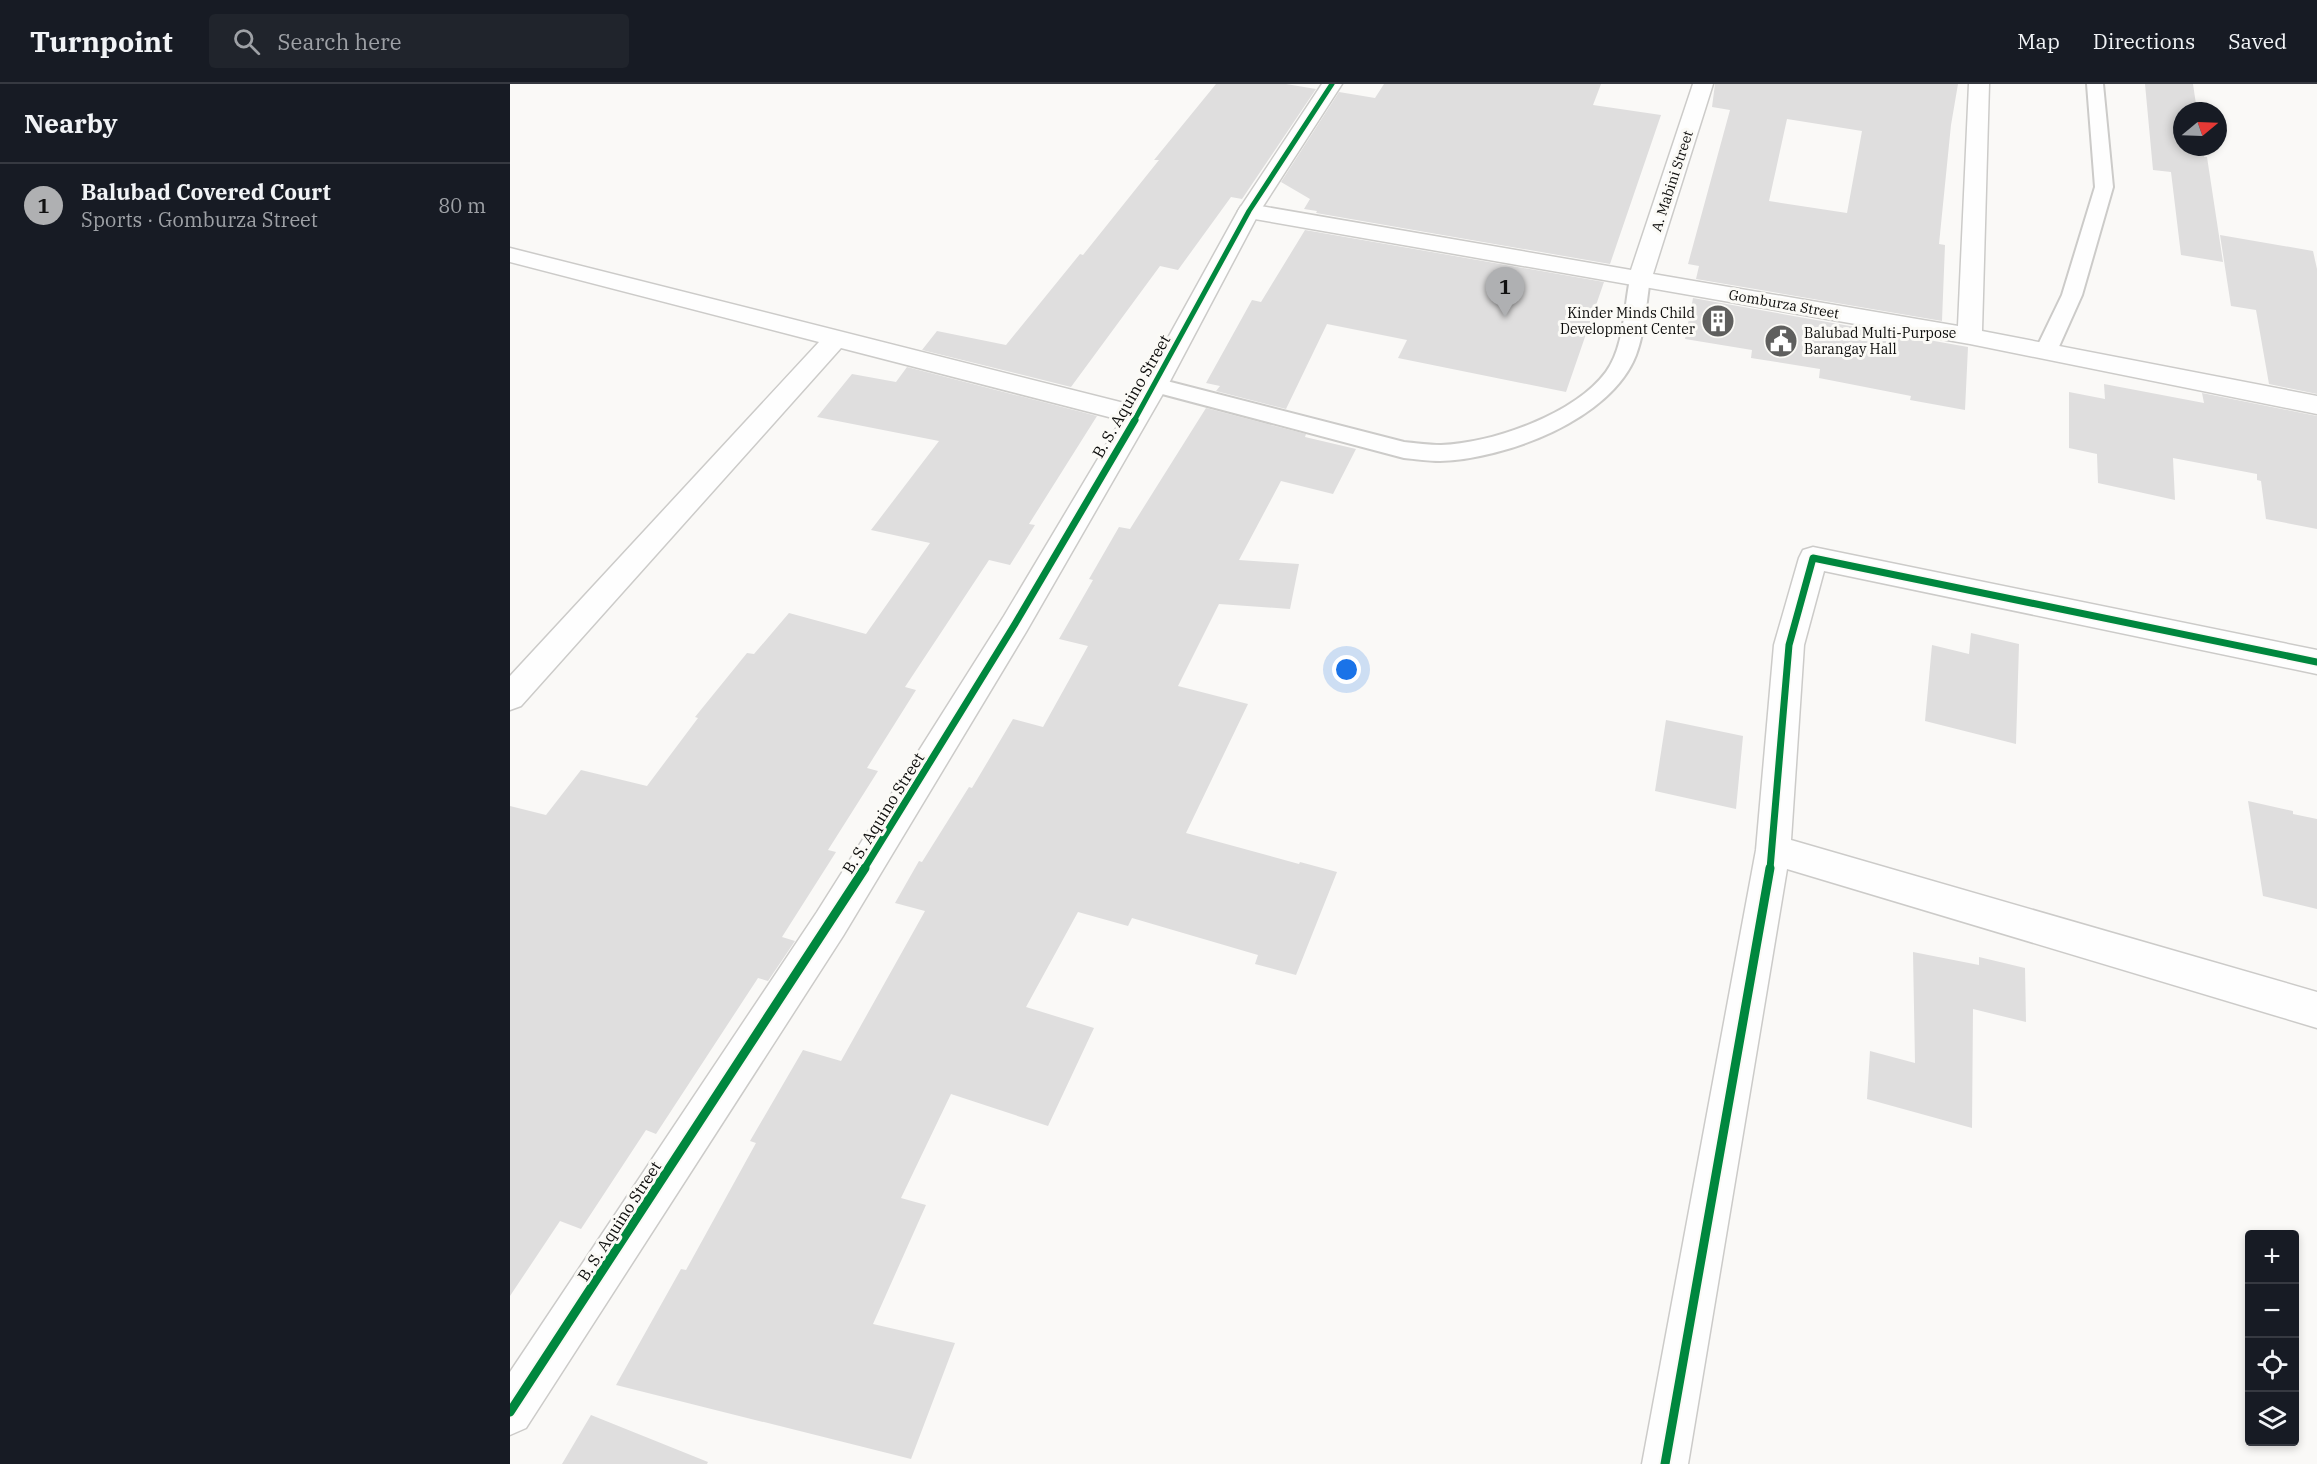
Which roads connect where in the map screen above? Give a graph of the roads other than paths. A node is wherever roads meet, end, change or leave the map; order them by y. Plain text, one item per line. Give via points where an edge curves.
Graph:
1 (1332, 84) edge
2 (1703, 84) edge
3 (1979, 84) edge
4 (2095, 84) edge
5 (1249, 211) junction
6 (510, 255) edge
7 (1640, 279) junction
8 (1970, 336) junction
9 (836, 338) junction
10 (2046, 351) junction
11 (1155, 385) junction
12 (2317, 405) edge
13 (1136, 415) junction
14 (2317, 662) edge
15 (510, 696) edge
16 (1773, 850) junction
17 (2317, 1010) edge
18 (510, 1412) edge
19 (1665, 1464) edge

1 - 5 street, B. S. Aquino Street
2 - 7 street, A. Mabini Street
3 - 8 street
4 - 10 lane via 2104,187 2072,295
5 - 7 street, Gomburza Street
5 - 11 street, B. S. Aquino Street
6 - 9 street
7 - 8 street, Gomburza Street
7 - 11 lane via 1625,357 1610,380 1586,402 1546,427 1487,446 1442,453 1404,450
8 - 10 street, Gomburza Street
9 - 13 street
9 - 15 street
10 - 12 street, Gomburza Street
11 - 13 street, B. S. Aquino Street
13 - 18 street, B. S. Aquino Street via 1015,624 830,924
14 - 16 street via 1813,558 1789,645
16 - 17 street
16 - 19 street

